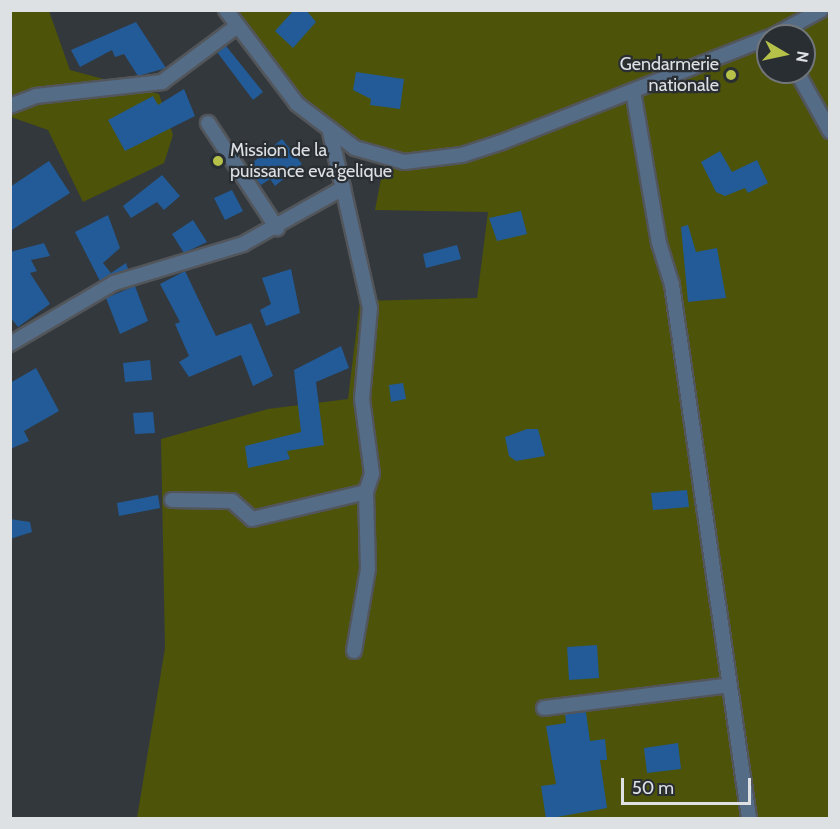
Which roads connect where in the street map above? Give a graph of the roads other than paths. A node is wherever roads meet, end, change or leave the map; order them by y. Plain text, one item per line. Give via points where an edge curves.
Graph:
1 (226, 10) edge
2 (821, 10) edge
3 (796, 24) edge
4 (236, 27) junction
5 (756, 43) edge
6 (804, 84) edge
7 (633, 91) junction
8 (10, 106) edge
9 (208, 123) dead end
10 (830, 131) edge
11 (330, 132) junction
12 (343, 188) junction
13 (278, 228) junction
14 (10, 344) edge
15 (366, 492) junction
16 (172, 500) dead end
17 (354, 651) dead end
18 (730, 685) junction
19 (544, 708) dead end
20 (748, 819) edge

1 - 4 street
2 - 3 street
4 - 8 street via 162,82 36,96
4 - 11 street via 297,104
5 - 7 street
6 - 10 street
7 - 11 street via 502,141 431,160 393,160
7 - 18 street via 659,243 672,285
9 - 13 street
11 - 12 street
12 - 13 street
12 - 15 street via 370,308 362,399 372,474
13 - 14 street via 114,283
15 - 16 street via 252,519 232,501
15 - 17 street via 368,569
18 - 19 street
18 - 20 street

